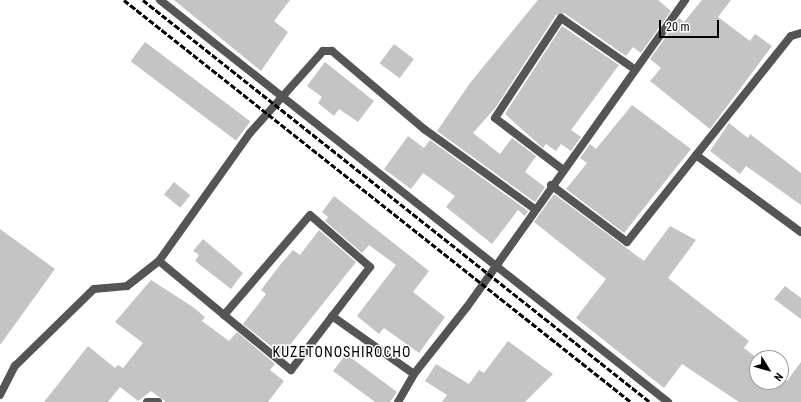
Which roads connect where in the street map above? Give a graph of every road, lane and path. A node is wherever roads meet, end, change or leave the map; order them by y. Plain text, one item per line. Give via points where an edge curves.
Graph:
1 (160, 0) edge
2 (685, 0) edge
3 (801, 33) edge
4 (634, 68) junction
5 (284, 99) junction
6 (696, 155) junction
7 (562, 169) junction
8 (551, 185) junction
9 (535, 209) junction
10 (801, 232) edge
11 (159, 261) junction
12 (497, 266) junction
13 (224, 315) junction
14 (332, 316) junction
15 (414, 374) junction
16 (0, 395) edge
17 (147, 402) edge
18 (158, 402) edge
19 (398, 402) edge
20 (668, 402) edge

1 - 5 street
2 - 4 street
3 - 6 street via 791,36
4 - 7 street
4 - 7 street via 561,18 494,118
5 - 9 street via 323,51 332,51 424,129
5 - 11 street via 250,134
5 - 12 street
6 - 8 street via 627,242
6 - 10 street
7 - 8 street
8 - 9 street
9 - 12 street
11 - 13 street
11 - 16 street via 127,286 94,289 16,366
12 - 15 street
12 - 20 street
13 - 14 street via 291,370
13 - 14 street via 310,215 370,267
14 - 15 street
15 - 19 street
17 - 18 street

